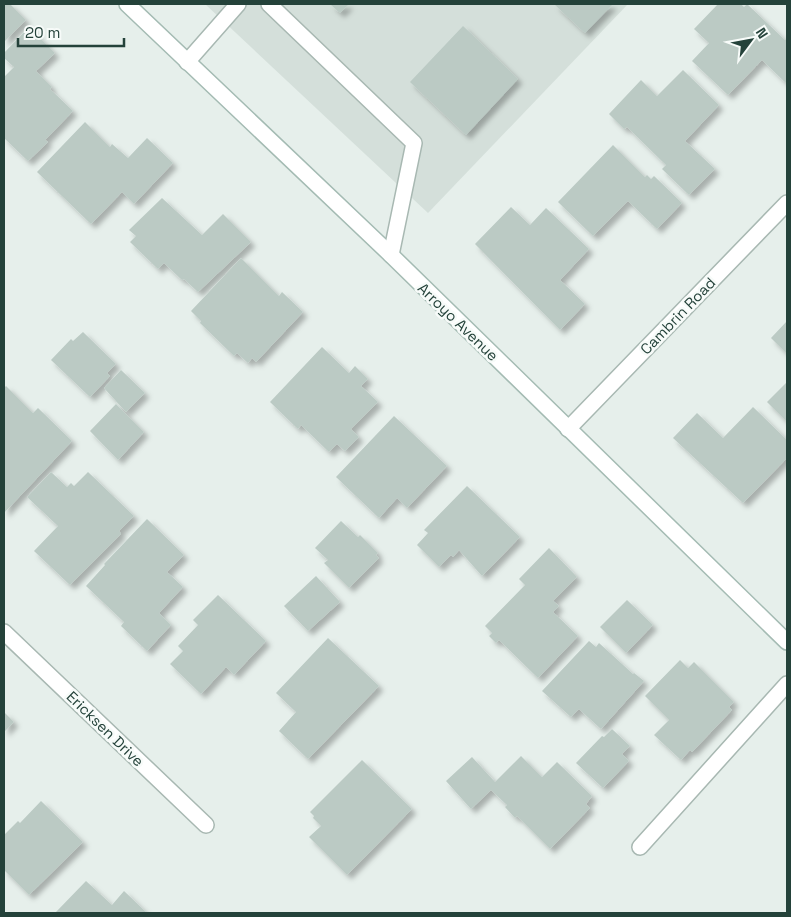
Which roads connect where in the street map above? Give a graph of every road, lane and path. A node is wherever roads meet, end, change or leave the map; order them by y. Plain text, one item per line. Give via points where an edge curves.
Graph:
1 (127, 4) edge
2 (238, 4) edge
3 (269, 4) edge
4 (187, 62) junction
5 (787, 203) edge
6 (390, 255) junction
7 (568, 429) junction
8 (4, 632) edge
9 (787, 642) edge
10 (787, 684) edge
11 (206, 825) dead end
12 (640, 847) dead end

1 - 4 street, Arroyo Avenue
2 - 4 street
3 - 6 street via 414,143
4 - 6 street, Arroyo Avenue
5 - 7 street, Cambrin Road
6 - 7 street, Arroyo Avenue
7 - 9 street, Arroyo Avenue
8 - 11 street, Ericksen Drive
10 - 12 street

